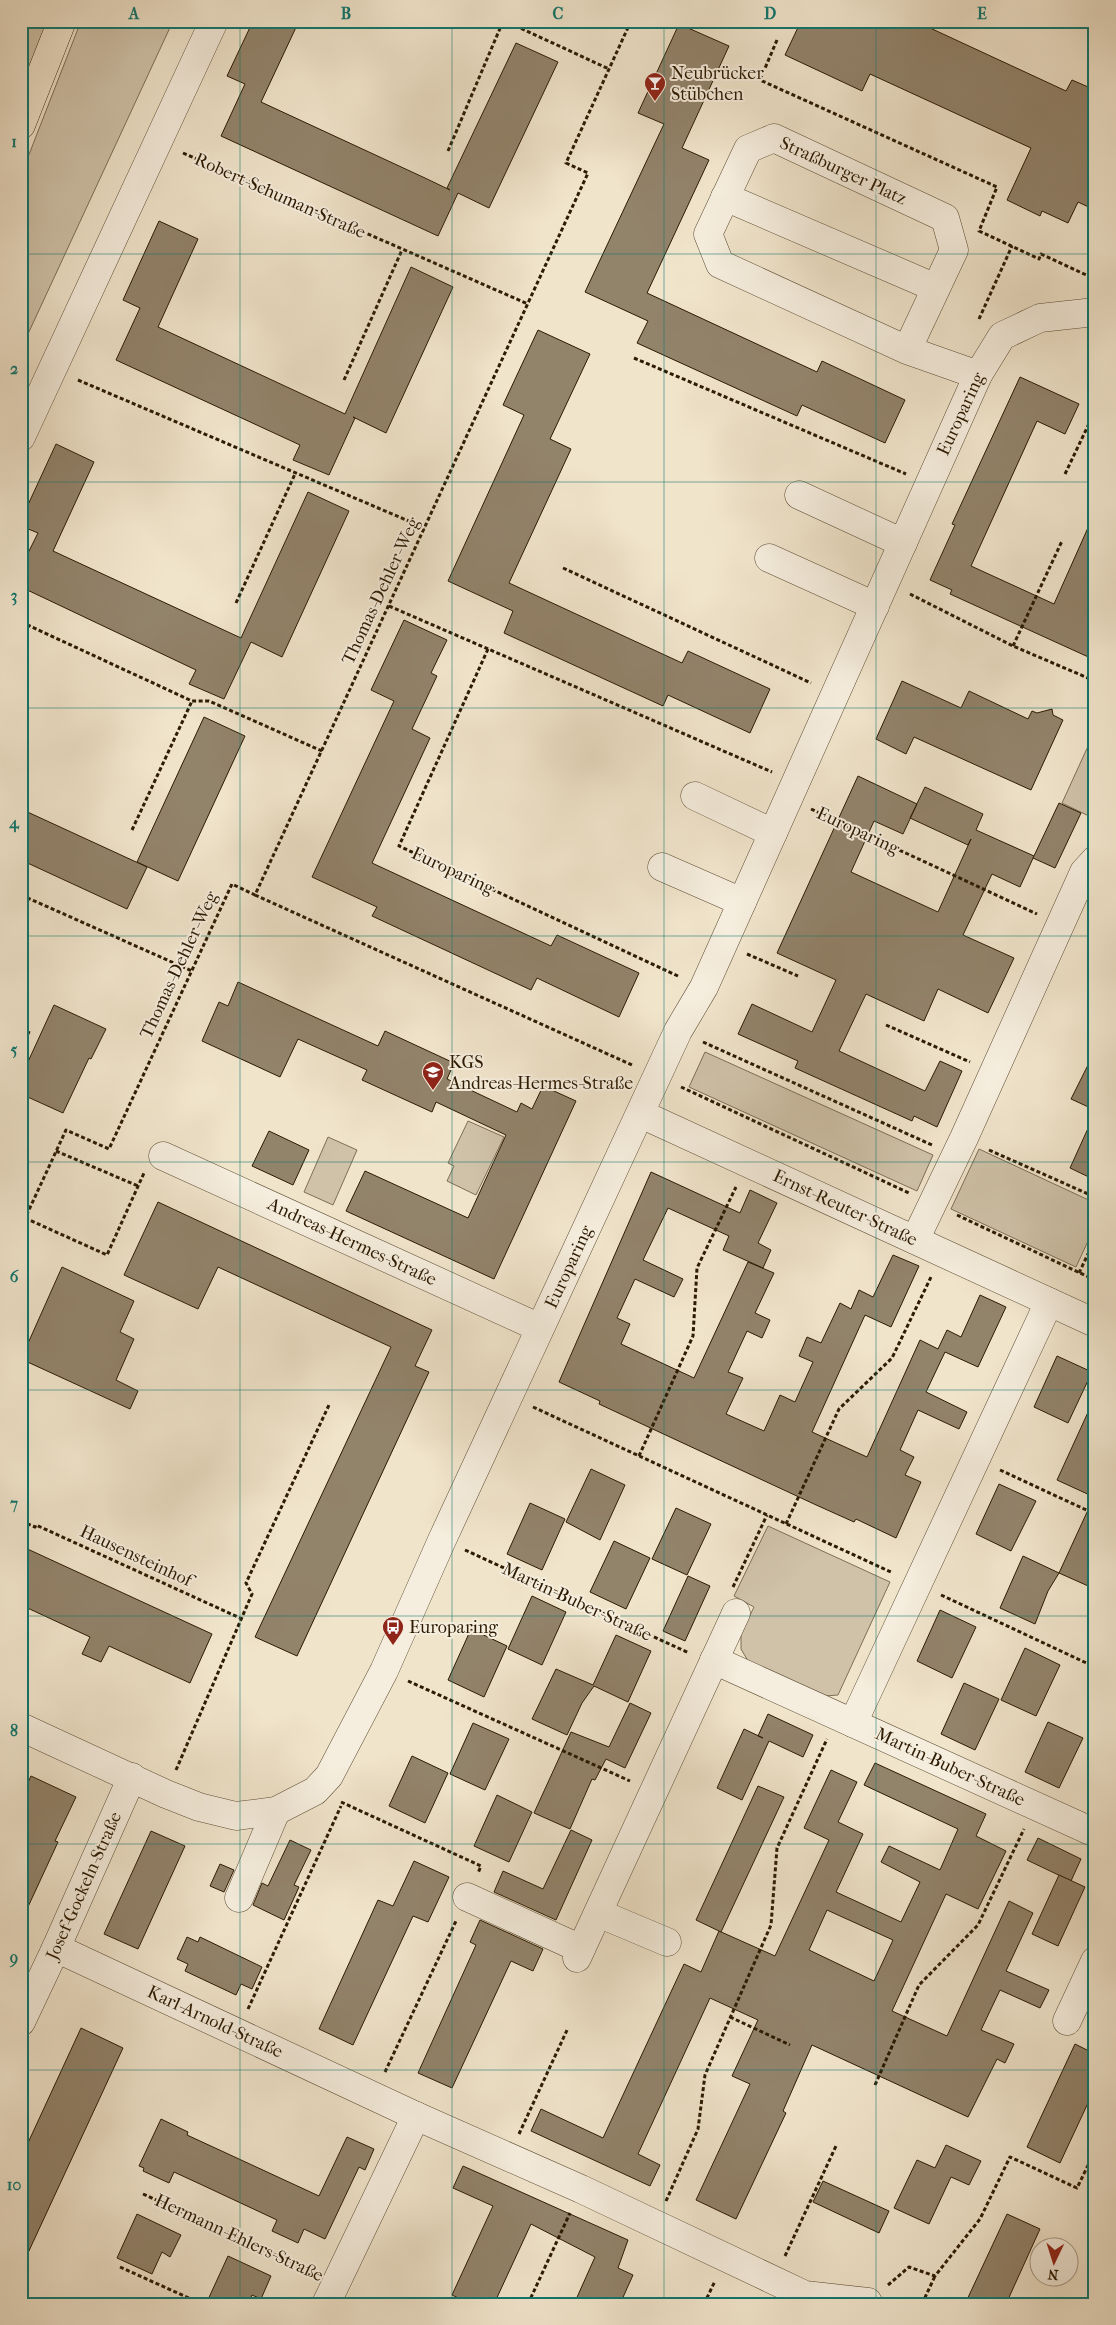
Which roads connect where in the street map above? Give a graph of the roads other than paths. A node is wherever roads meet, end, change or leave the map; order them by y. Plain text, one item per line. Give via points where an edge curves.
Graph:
1 (62, 21) edge
2 (214, 21) edge
3 (21, 125) edge
4 (725, 197) junction
5 (936, 288) junction
6 (1095, 312) edge
7 (907, 350) junction
8 (978, 376) junction
9 (21, 438) edge
10 (799, 494) dead end
11 (902, 543) junction
12 (769, 558) dead end
13 (880, 594) junction
14 (694, 796) dead end
15 (773, 833) junction
16 (1095, 860) edge
17 (662, 867) dead end
18 (742, 902) junction
19 (641, 1114) junction
20 (163, 1156) dead end
21 (915, 1240) junction
22 (1049, 1302) junction
23 (1095, 1323) edge
24 (540, 1328) junction
25 (736, 1613) road end
26 (713, 1662) junction
27 (845, 1720) junction
28 (21, 1727) edge
29 (132, 1777) junction
30 (276, 1811) junction
31 (1095, 1833) edge
32 (467, 1897) road end
33 (239, 1898) dead end
34 (598, 1913) junction
35 (667, 1942) dead end
36 (56, 1948) junction
37 (1095, 1961) edge
38 (1067, 2021) dead end
39 (21, 2022) edge
40 (416, 2116) junction
41 (331, 2293) edge
42 (868, 2302) road end

1 - 3 main road
2 - 9 street
4 - 5 street
4 - 5 street, Straßburger Platz via 748,149 774,138 945,218 954,250
4 - 7 street, Straßburger Platz via 708,234 720,264
5 - 7 street, Straßburger Platz
6 - 8 street, Europaring via 1040,318 1002,336
7 - 8 street, Straßburger Platz
8 - 11 street, Europaring
10 - 11 street
11 - 13 street, Europaring
12 - 13 street
13 - 15 street, Europaring
14 - 15 street
15 - 18 street, Europaring
16 - 21 street via 1084,872
17 - 18 street
18 - 19 street, Europaring
19 - 21 street, Ernst-Reuter-Straße
19 - 24 street, Europaring
20 - 24 street, Andreas-Hermes-Straße
21 - 22 street, Ernst-Reuter-Straße
22 - 23 street, Ernst-Reuter-Straße
22 - 27 street via 918,1584
24 - 30 street, Europaring via 384,1671 330,1776 315,1791
25 - 26 street
26 - 27 street, Martin-Buber-Straße
26 - 34 street
27 - 31 street, Martin-Buber-Straße
28 - 29 street, Europaring
29 - 30 street, Europaring via 199,1807 236,1816
29 - 36 street, Josef-Gockeln-Straße
30 - 33 street
32 - 34 street via 579,1954
34 - 35 street
36 - 39 street, Josef-Gockeln-Straße
36 - 40 street, Karl-Arnold-Straße
37 - 38 street
40 - 41 street, Hermann-Ehlers-Straße
40 - 42 street, Karl-Arnold-Straße via 581,2189 805,2295

